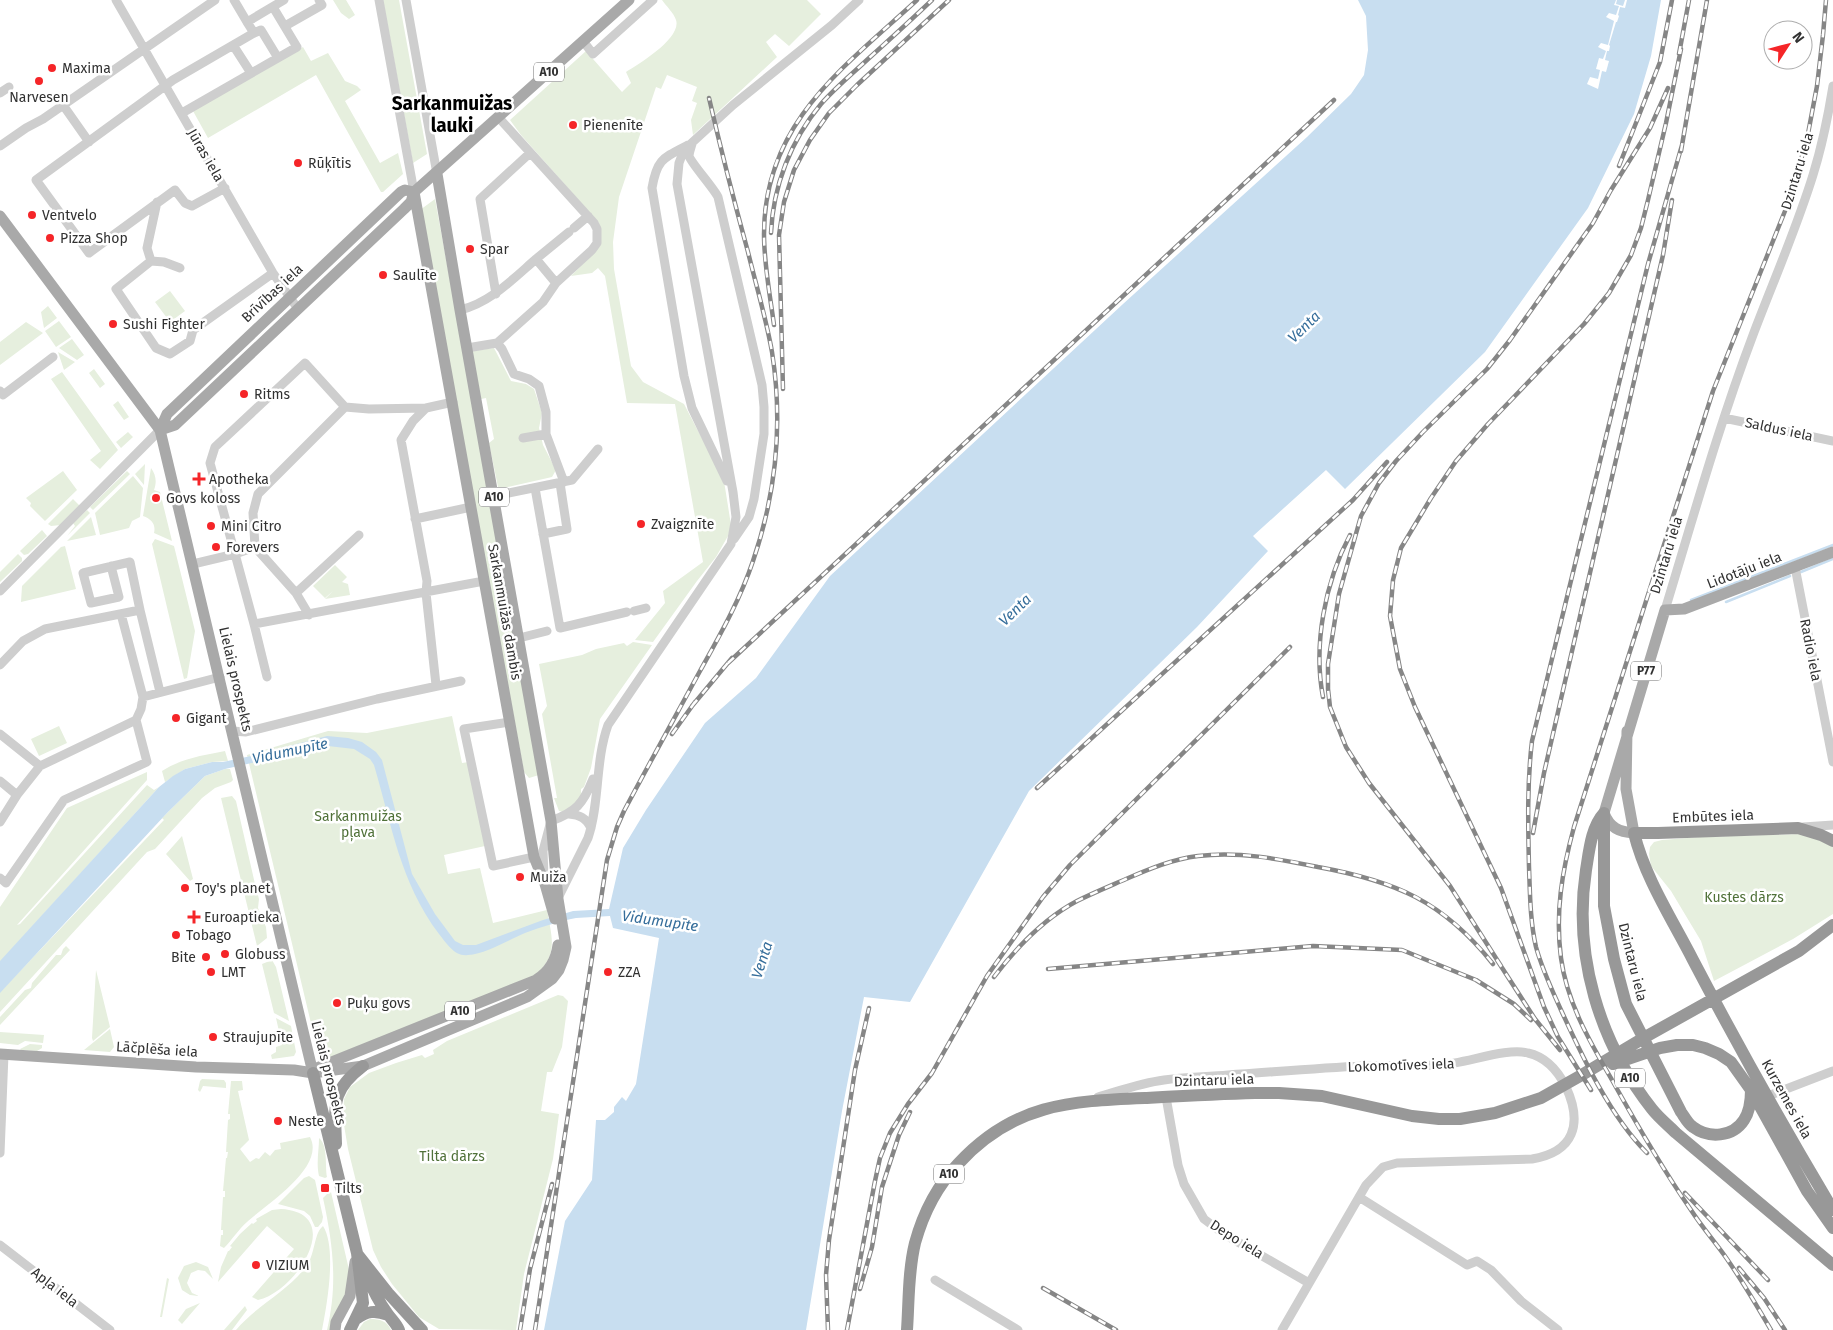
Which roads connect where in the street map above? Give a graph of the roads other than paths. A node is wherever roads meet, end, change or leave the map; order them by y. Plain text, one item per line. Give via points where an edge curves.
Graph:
1 (116, 0) edge
2 (215, 0) edge
3 (234, 0) edge
4 (284, 0) edge
5 (319, 0) edge
6 (379, 0) edge
7 (406, 0) edge
8 (629, 0) edge
9 (653, 0) edge
10 (859, 0) edge
11 (273, 7) junction
12 (247, 22) junction
13 (285, 26) junction
14 (254, 33) junction
15 (583, 41) junction
16 (233, 45) junction
17 (144, 49) junction
18 (278, 58) junction
19 (251, 73) junction
20 (166, 86) junction
21 (1833, 86) edge
22 (9, 87) dead end
23 (0, 93) edge
24 (63, 105) junction
25 (182, 113) junction
26 (499, 118) junction
27 (89, 142) junction
28 (692, 143) junction
29 (0, 146) edge
30 (530, 152) junction
31 (437, 174) junction
32 (225, 188) junction
33 (414, 192) junction
34 (158, 202) junction
35 (0, 216) edge
36 (588, 216) junction
37 (536, 259) junction
38 (151, 261) junction
39 (180, 268) dead end
40 (273, 273) junction
41 (556, 283) junction
42 (496, 294) junction
43 (289, 298) junction
44 (298, 309) junction
45 (460, 310) junction
46 (497, 343) junction
47 (467, 348) junction
48 (53, 357) dead end
49 (0, 391) edge
50 (453, 402) junction
51 (345, 407) junction
52 (426, 408) junction
53 (1724, 418) junction
54 (160, 430) junction
55 (546, 434) junction
56 (524, 438) dead end
57 (1833, 441) edge
58 (598, 449) dead end
59 (562, 482) junction
60 (535, 488) junction
61 (733, 492) junction
62 (494, 496) junction
63 (471, 507) junction
64 (415, 519) junction
65 (543, 534) junction
66 (359, 535) dead end
67 (731, 544) junction
68 (256, 547) junction
69 (1833, 552) edge
70 (235, 554) junction
71 (193, 564) junction
72 (111, 566) junction
73 (1796, 567) junction
74 (484, 581) junction
75 (0, 591) edge
76 (296, 593) junction
77 (426, 593) junction
78 (136, 594) junction
79 (119, 596) junction
80 (646, 608) dead end
81 (140, 610) junction
82 (1665, 610) junction
83 (121, 614) junction
84 (309, 615) junction
85 (254, 624) junction
86 (554, 630) junction
87 (519, 638) junction
88 (0, 665) edge
89 (220, 677) junction
90 (267, 677) dead end
91 (461, 681) dead end
92 (436, 685) junction
93 (160, 692) junction
94 (143, 697) junction
95 (136, 720) junction
96 (510, 722) junction
97 (232, 731) junction
98 (1627, 731) junction
99 (0, 734) edge
100 (1833, 762) edge
101 (40, 766) junction
102 (598, 768) junction
103 (0, 781) edge
104 (17, 795) junction
105 (1604, 813) junction
106 (569, 814) junction
107 (551, 821) junction
108 (0, 822) edge
109 (1833, 825) edge
110 (591, 828) junction
111 (1798, 828) junction
112 (1634, 833) junction
113 (1833, 842) edge
114 (534, 857) junction
115 (0, 878) edge
116 (545, 884) junction
117 (556, 905) junction
118 (1833, 925) edge
119 (561, 932) junction
120 (1833, 932) edge
121 (1799, 951) junction
122 (2, 1054) edge
123 (363, 1066) junction
124 (1833, 1071) edge
125 (313, 1073) junction
126 (1580, 1076) junction
127 (1751, 1090) junction
128 (1768, 1096) junction
129 (1166, 1097) junction
130 (1087, 1100) junction
131 (0, 1152) edge
132 (336, 1166) junction
133 (1359, 1197) junction
134 (1833, 1210) edge
135 (1833, 1228) edge
136 (0, 1245) edge
137 (357, 1253) junction
138 (1833, 1265) edge
139 (935, 1280) dead end
140 (1309, 1283) junction
141 (388, 1315) junction
142 (353, 1324) edge
143 (907, 1329) edge
144 (110, 1330) edge
145 (335, 1330) edge
146 (399, 1330) edge
147 (422, 1330) edge
148 (1018, 1330) edge
149 (1282, 1330) edge
150 (1558, 1330) edge

1 - 17 street, Jūras iela
2 - 17 street
3 - 12 street
4 - 11 street
5 - 13 street via 322,5
6 - 33 street, Sarkanmuižas dambis
7 - 31 street, Sarkanmuižas dambis
8 - 15 main road, Brīvības iela / A10
9 - 15 street via 593,54
10 - 28 street
11 - 12 street
11 - 13 street
12 - 14 street
13 - 18 street via 297,47
14 - 16 street
14 - 18 street via 261,30
15 - 26 main road, Brīvības iela / A10
16 - 19 street
16 - 20 street
17 - 20 street, Jūras iela
17 - 24 street
18 - 19 street
19 - 25 street
20 - 25 street, Jūras iela
20 - 27 street
21 - 53 street, Dzintaru iela / P77 via 1813,175
22 - 23 street
24 - 27 street
24 - 29 street
25 - 32 street, Jūras iela
26 - 30 street
26 - 31 main road, Brīvības iela / A10
27 - 34 street via 36,180 89,252
28 - 61 street via 684,150 679,162 677,184
28 - 61 street via 664,158 655,171 652,188 692,408
28 - 67 street via 691,160 718,197 762,385 764,434 754,499 749,517
30 - 36 street
30 - 42 street via 480,199
31 - 33 main road, Brīvības iela / A10
31 - 45 main road, Sarkanmuižas dambis / A10
32 - 34 street via 192,206 185,203 175,190
32 - 40 street, Jūras iela
33 - 43 main road, Brīvības iela via 401,192
33 - 44 main road, Brīvības iela via 411,202
33 - 50 main road, Sarkanmuižas dambis / A10
34 - 38 street via 147,248
35 - 54 main road, Lielais prospekts
36 - 37 street
36 - 41 street via 597,229 597,243
37 - 41 street
37 - 42 street
38 - 39 street
38 - 40 street via 116,289 156,348 170,354 190,341 193,330
40 - 43 street, Jūras iela
41 - 46 street via 543,302
42 - 45 street
43 - 44 street, Jūras iela
43 - 54 main road, Brīvības iela via 167,414
44 - 54 main road, Brīvības iela via 175,424
45 - 47 main road, Sarkanmuižas dambis / A10
46 - 47 street
46 - 55 street via 514,374 539,386 546,412
47 - 62 main road, Sarkanmuižas dambis / A10
48 - 49 street via 2,395
50 - 52 street
50 - 63 main road, Sarkanmuižas dambis / A10
51 - 52 street
51 - 68 street via 258,494 253,513
51 - 70 street via 305,363 215,447 210,463
52 - 64 street via 400,440
53 - 57 street, Saldus iela
53 - 82 street, Dzintaru iela / P77
54 - 71 main road, Lielais prospekts
54 - 75 street, Brīvības iela
55 - 56 street
55 - 59 street
58 - 59 street via 572,480
59 - 60 street
59 - 65 street via 567,528
60 - 62 street
60 - 65 street
61 - 67 street via 736,517
62 - 87 main road, Sarkanmuižas dambis / A10
63 - 64 street
63 - 74 main road, Sarkanmuižas dambis / A10
64 - 77 street via 428,581
65 - 86 street
66 - 76 street
67 - 102 street via 611,718
68 - 70 street
68 - 76 street
69 - 73 main road, Lidotāju iela
70 - 71 street
70 - 85 street
71 - 89 main road, Lielais prospekts
72 - 78 street via 130,562
72 - 79 street
72 - 79 street via 83,573 91,603
73 - 82 main road, Lidotāju iela via 1684,609
73 - 100 street, Radio iela
74 - 77 street
74 - 96 main road, Sarkanmuižas dambis / A10
76 - 84 street
77 - 84 street
77 - 92 street
78 - 79 street
78 - 81 street
80 - 86 street
81 - 83 street
81 - 93 street
82 - 98 main road, Dzintaru iela / P77
83 - 88 street via 45,629 23,641
83 - 94 street
84 - 85 street
85 - 90 street
86 - 87 street
87 - 107 main road, Sarkanmuižas dambis / A10
89 - 93 street
89 - 97 main road, Lielais prospekts
91 - 92 street
92 - 97 street via 246,732
93 - 94 street
94 - 95 street
95 - 101 street
95 - 115 street via 147,762 64,800 6,883
96 - 114 main road, Sarkanmuižas dambis / A10
96 - 114 street via 464,729 493,866
97 - 125 main road, Lielais prospekts
98 - 105 main road, Dzintaru iela / P77
98 - 112 main road, P77 via 1626,789
99 - 101 street
101 - 104 street
102 - 106 street via 587,794
102 - 110 street
103 - 104 street
104 - 108 street
105 - 112 main road, Embūtes iela via 1613,828
105 - 127 highway, Dzintaru iela / A10 via 1604,906 1614,959 1626,1004 1681,1112 1692,1127 1721,1135 1736,1129 1744,1120
105 - 138 highway, A10 via 1597,821 1588,863 1583,892 1583,930 1590,983 1613,1048 1632,1082 1659,1116 1704,1158
106 - 107 street
106 - 110 street via 579,815 588,821
107 - 116 street via 543,851
107 - 117 main road, Sarkanmuižas dambis / A10
109 - 111 street, Embūtes iela
110 - 117 street
111 - 112 highway, Embūtes iela
111 - 113 highway
112 - 128 highway, Kurzemes iela via 1639,855 1653,884
114 - 116 main road, Sarkanmuižas dambis / A10
116 - 117 main road, Sarkanmuižas dambis / A10
117 - 119 main road, Sarkanmuižas dambis / A10
118 - 121 highway, A10
119 - 123 main road, Sarkanmuižas dambis / A10 via 566,947 563,960 555,975 540,989 528,997
119 - 125 main road, Sarkanmuižas dambis / A10 via 556,958 547,972 536,980 319,1067
120 - 121 street
121 - 126 highway, Dzintaru iela / A10
122 - 125 main road, Lāčplēša iela
122 - 131 street
123 - 125 main road, Lāčplēša iela
123 - 132 highway, A10 via 345,1082 335,1103
124 - 128 street
125 - 132 highway, Lielais prospekts / A10
126 - 127 highway, A10 via 1677,1045 1699,1047 1719,1054 1730,1062
126 - 129 highway, Dzintaru iela / A10 via 1544,1096 1496,1114 1453,1119 1412,1116 1300,1094
127 - 135 highway, A10 via 1807,1192
128 - 134 highway, Kurzemes iela
129 - 130 highway, Dzintaru iela / A10
129 - 140 street, Depo iela via 1178,1165 1184,1184 1204,1219
130 - 133 street, Lokomotīves iela via 1165,1079 1364,1066 1440,1065 1511,1052 1528,1053 1543,1059 1562,1080 1576,1114 1572,1133 1564,1145 1546,1156 1397,1163 1383,1167
130 - 143 highway, Dzintaru iela / A10 via 1043,1109 1008,1124 976,1146 948,1175 929,1206 916,1241 908,1282
132 - 137 highway, Lielais prospekts / A10
133 - 140 street, Lokomotīves iela
133 - 150 street via 1467,1264 1477,1261 1491,1270 1521,1301
136 - 144 street, Apļa iela
137 - 141 highway, A10
137 - 142 highway, A10 via 363,1303
137 - 145 main road via 350,1296
137 - 147 highway
139 - 148 street
140 - 149 street
141 - 142 highway, A10 via 371,1311
141 - 146 highway, A10

